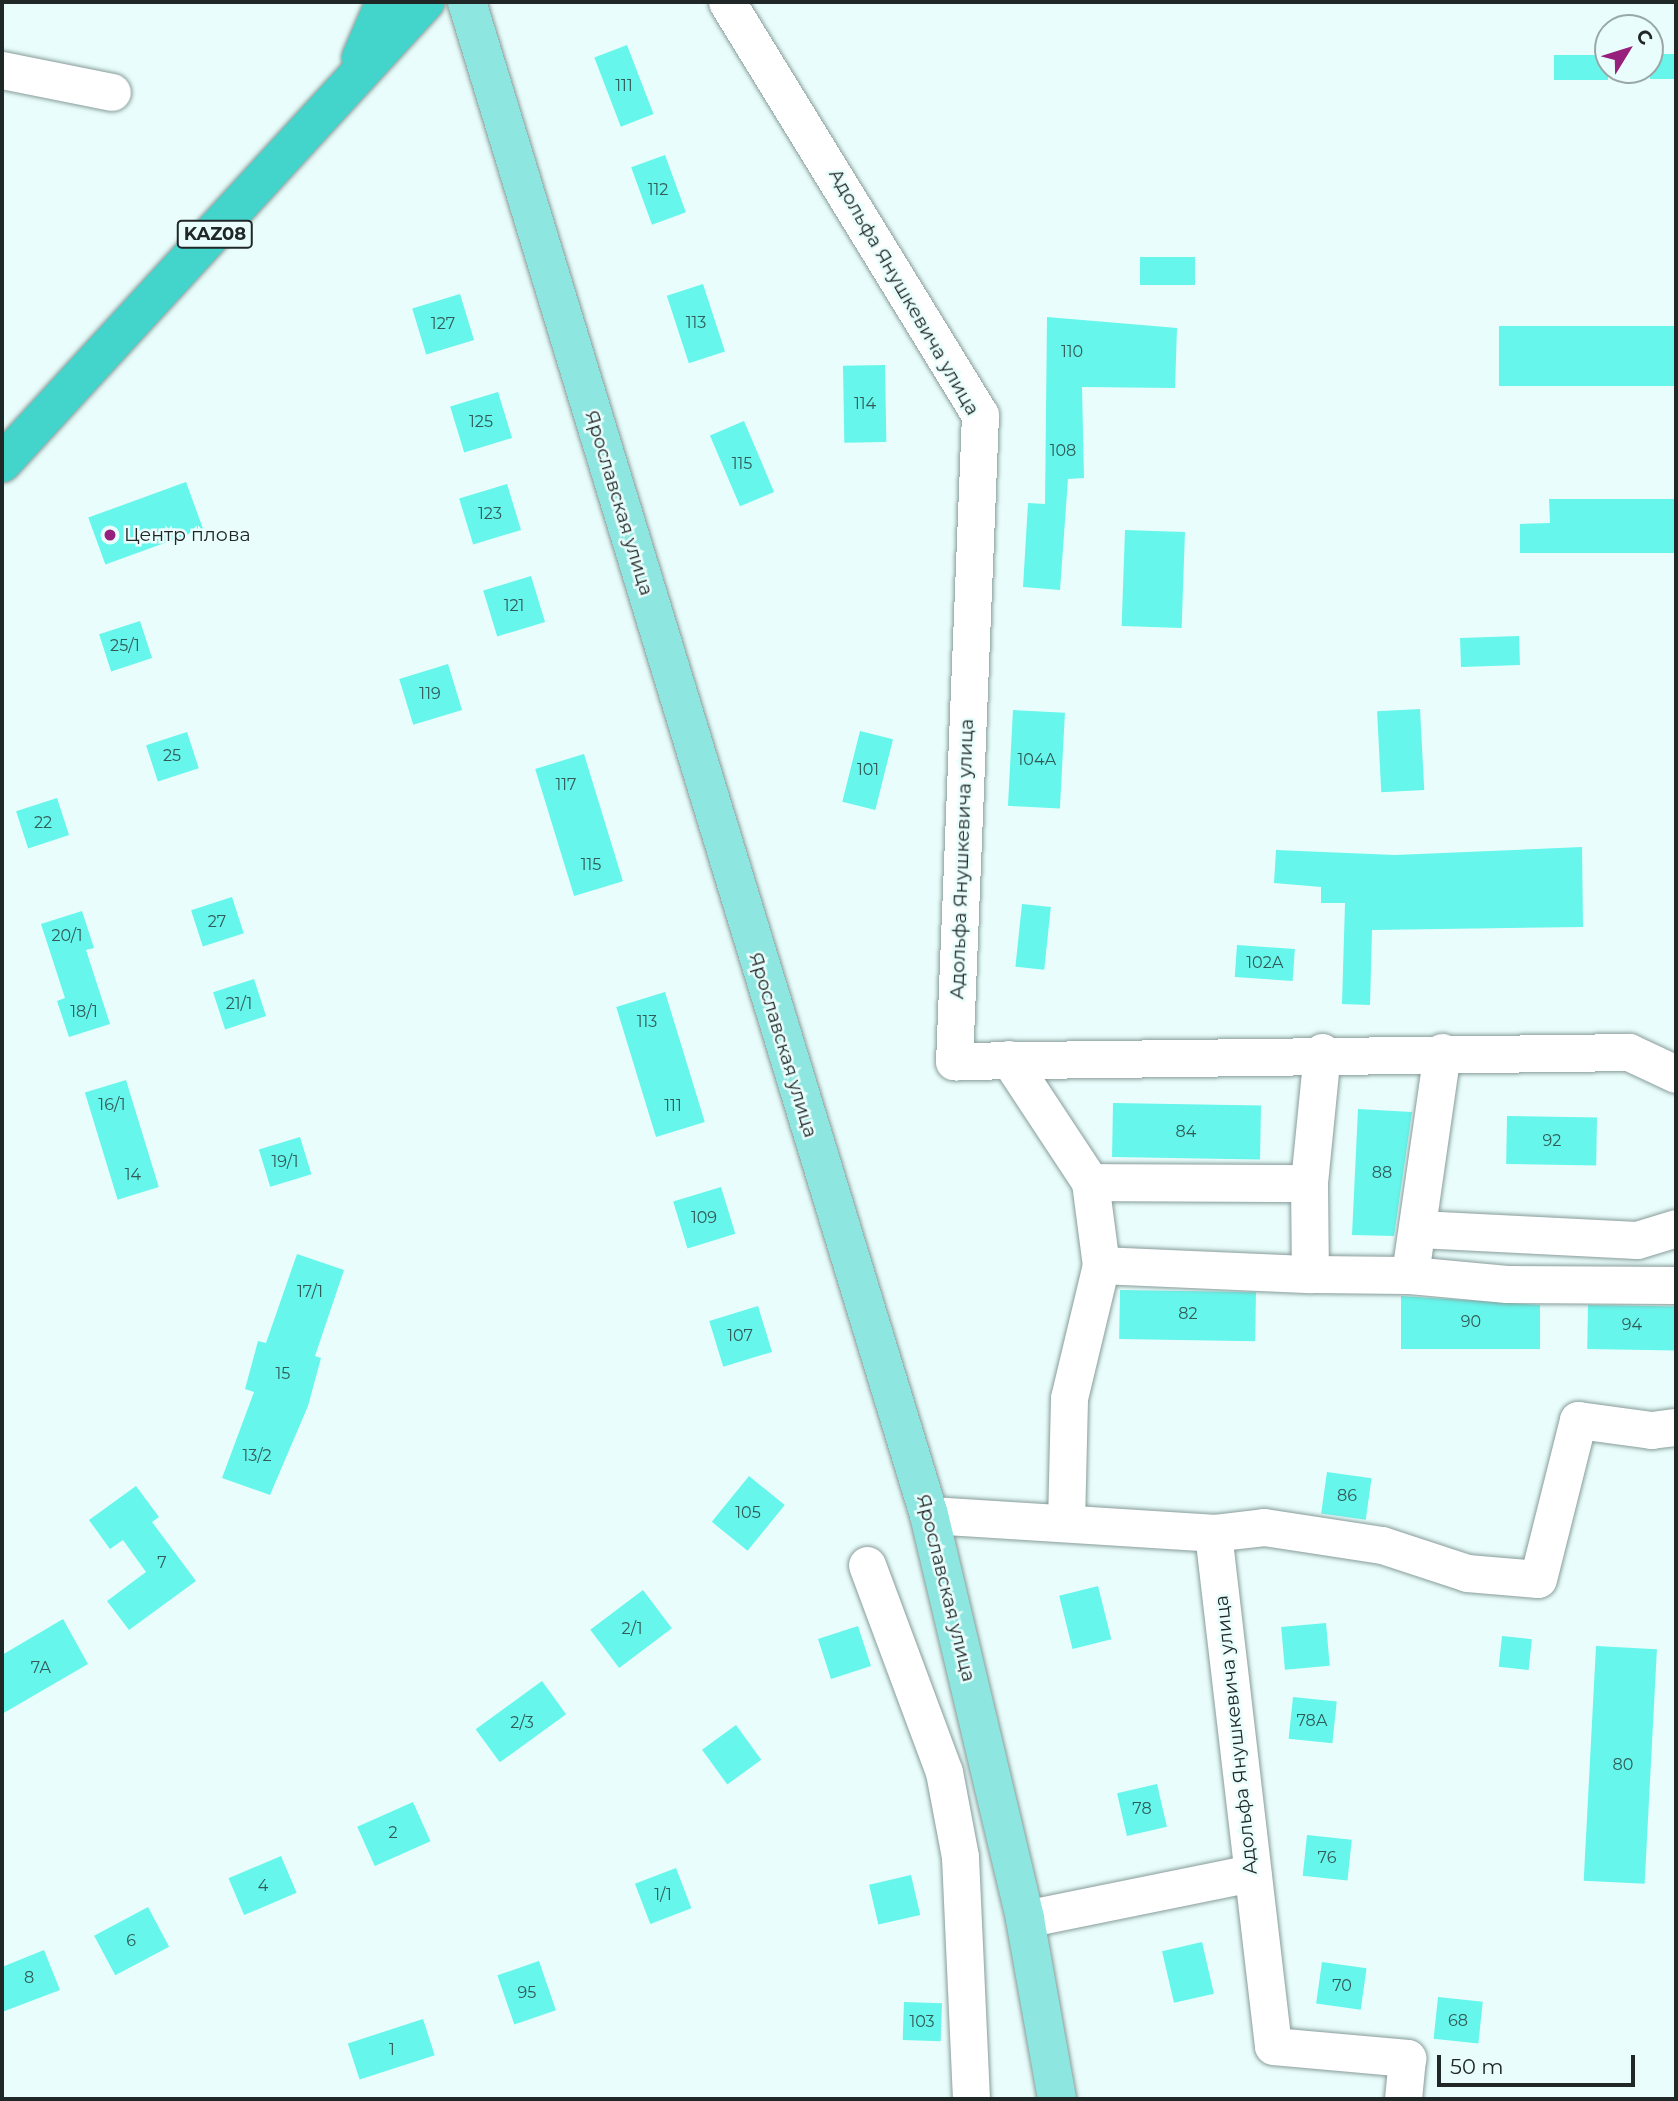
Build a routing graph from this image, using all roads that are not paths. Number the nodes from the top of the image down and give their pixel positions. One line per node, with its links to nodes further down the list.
1 (385, 2): 7 (highway)
2 (425, 2): 7 (highway, KAZ08)
3 (467, 2): 22 (main road, Ярославская улица)
4 (727, 2): 11 (street, Адольфа Янушкевича улица)
5 (2, 70): 6 (street)
6 (112, 92)
7 (340, 100): 8 (highway, KAZ08)
8 (2, 463)
9 (1322, 1052): 10 (street, Адольфа Янушкевича улица); 11 (street, Адольфа Янушкевича улица); 14 (street)
10 (1442, 1052): 12 (street, Адольфа Янушкевича улица); 16 (street)
11 (1009, 1059): 13 (street)
12 (1676, 1074)
13 (1090, 1182): 14 (street); 17 (street)
14 (1309, 1183): 18 (street)
15 (1676, 1228): 16 (street)
16 (1419, 1229): 19 (street)
17 (1101, 1265): 18 (street); 23 (street)
18 (1310, 1274): 19 (street)
19 (1410, 1275): 20 (street)
20 (1676, 1285)
21 (1676, 1427): 24 (street)
22 (929, 1515): 23 (street); 27 (main road, Ярославская улица)
23 (1066, 1522): 24 (street)
24 (1213, 1533): 26 (street, Адольфа Янушкевича улица)
25 (867, 1565): 28 (street)
26 (1252, 1873): 27 (street); 30 (street, Адольфа Янушкевича улица)
27 (1025, 1919): 29 (main road, Ярославская улица)
28 (971, 2099)
29 (1057, 2099)
30 (1403, 2099)

